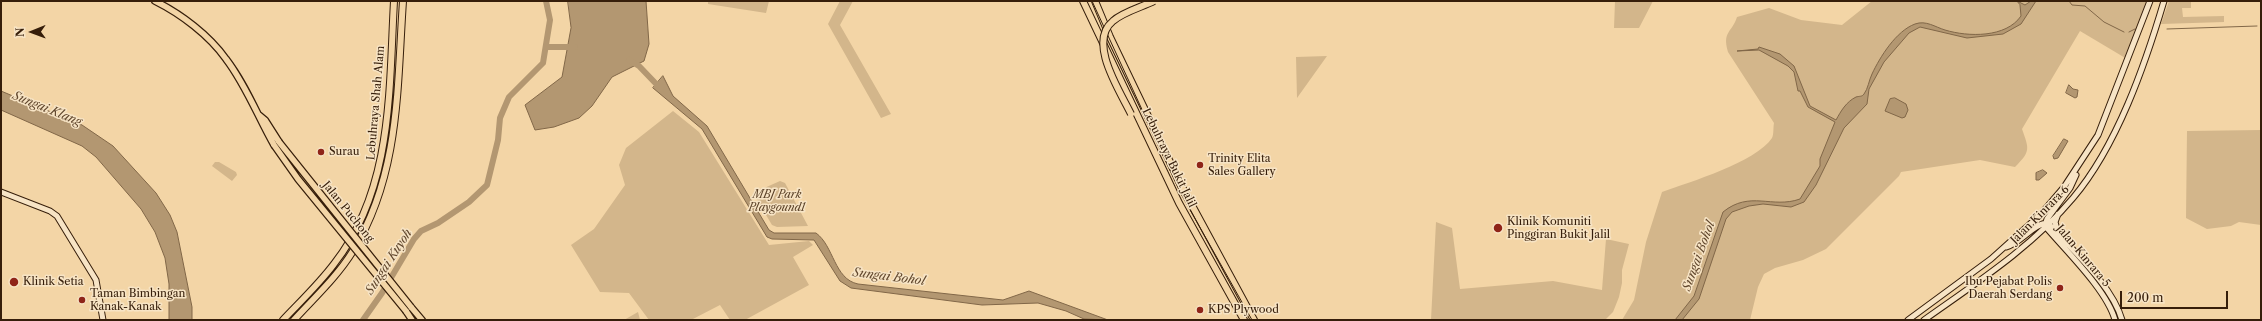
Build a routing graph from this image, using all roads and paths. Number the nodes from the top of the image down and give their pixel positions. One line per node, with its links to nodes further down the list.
1 (155, 1): 10 (main road, Jalan Puchong)
2 (169, 1): 10 (main road)
3 (394, 1): 21 (highway, Lebuhraya Shah Alam)
4 (402, 1): 22 (highway, Lebuhraya Shah Alam)
5 (1083, 1): 11 (highway, Lebuhraya Bukit Jalil)
6 (1095, 1): 26 (highway, Lebuhraya Bukit Jalil)
7 (1154, 1): 11 (highway, bridge)
8 (2150, 1): 13 (main road, Jalan Kinrara 6)
9 (2164, 1): 15 (main road, Jalan Kinrara 6)
10 (173, 10): 12 (main road, Jalan Puchong)
11 (1146, 133): 25 (highway, Lebuhraya Bukit Jalil)
12 (277, 144): 23 (main road, Jalan Puchong, bridge); 24 (main road, Jalan Puchong, bridge)
13 (2079, 167): 16 (main road); 19 (main road, Jalan Kinrara 6)
14 (1, 192): 20 (main road)
15 (2059, 213): 16 (main road, Jalan Kinrara 6); 17 (main road)
16 (2046, 224): 17 (main road, Jalan Kinrara 5); 18 (main road, Jalan Kinrara 6); 19 (main road)
17 (2057, 237): 18 (main road); 29 (main road, Jalan Kinrara 5); 30 (main road, Jalan Kinrara 5)
18 (2033, 238): 28 (main road, Jalan Kinrara 6)
19 (2003, 248): 27 (main road, Jalan Kinrara 6)
20 (103, 320)
21 (283, 320)
22 (294, 320)
23 (412, 320)
24 (422, 320)
25 (1244, 320)
26 (1254, 320)
27 (1908, 320)
28 (1924, 320)
29 (2115, 320)
30 (2122, 320)

